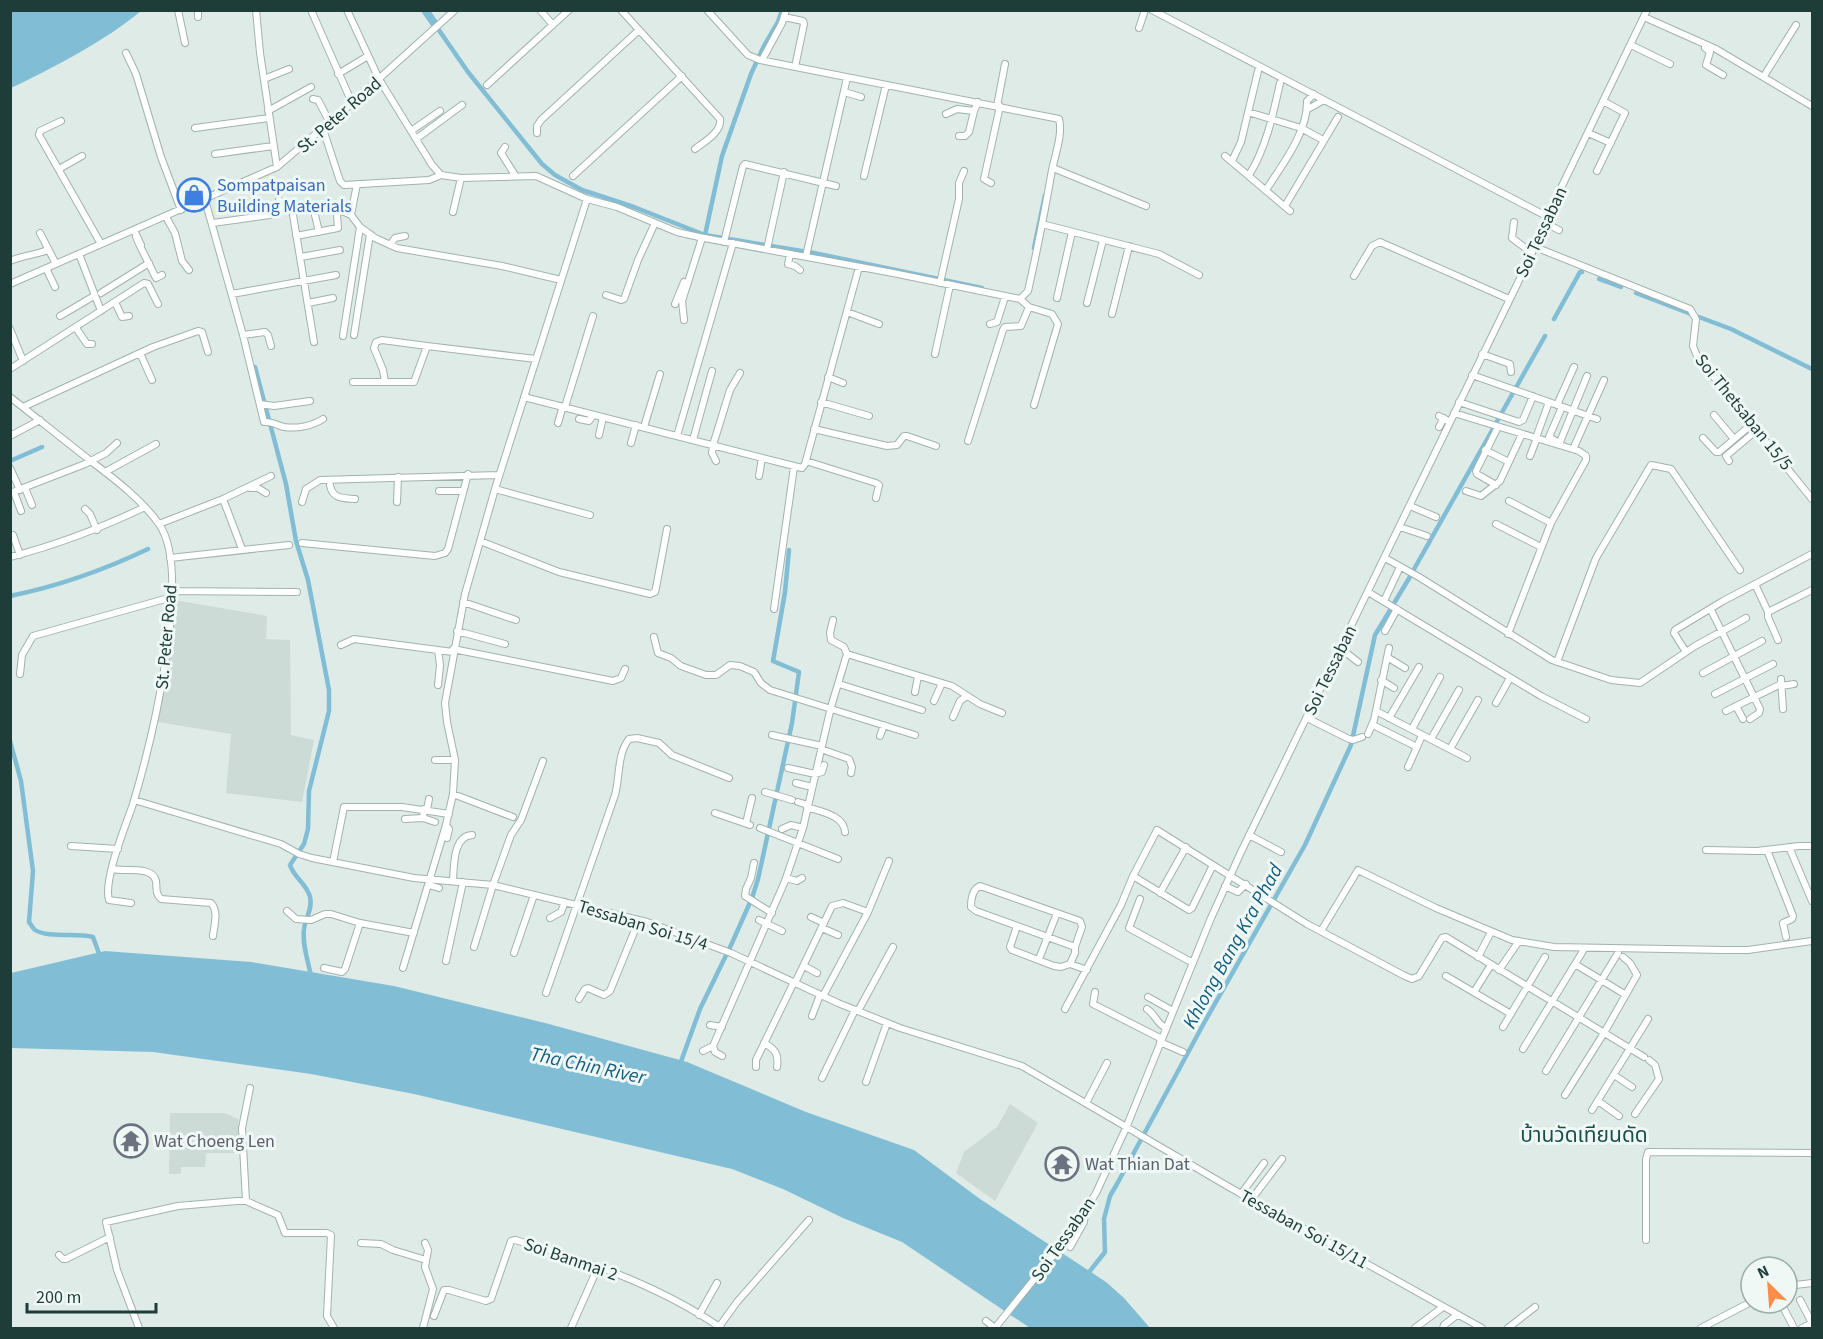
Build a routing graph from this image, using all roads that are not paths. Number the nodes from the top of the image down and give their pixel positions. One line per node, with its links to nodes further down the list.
1 (178, 10): 18 (street)
2 (256, 10): 33 (street)
3 (311, 10): 28 (street)
4 (347, 10): 21 (street)
5 (455, 10): 34 (street, St. Peter Road)
6 (540, 10): 14 (street)
7 (569, 10): 14 (street)
8 (621, 10): 17 (street)
9 (707, 10): 22 (street)
10 (1145, 10): 16 (street)
11 (1152, 10): 40 (street)
12 (785, 14): 22 (street); 25 (street)
13 (1644, 15): 19 (street, Soi Tessaban); 29 (street); 31 (street)
14 (553, 25): 36 (street)
15 (1796, 25): 31 (street)
16 (1139, 28)
17 (639, 30): 30 (street); 64 (street)
18 (185, 43)
19 (1631, 45): 24 (street); 44 (street, Soi Tessaban)
20 (126, 53): 98 (street)
21 (368, 56): 28 (street); 34 (street)
22 (761, 60): 25 (street)
23 (1005, 64): 48 (street)
24 (1670, 64)
25 (795, 67): 32 (street)
26 (289, 69): 33 (street)
27 (1258, 71): 53 (street)
28 (338, 74): 46 (street)
29 (1723, 75)
30 (682, 76): 72 (street); 86 (street)
31 (1764, 76): 49 (street)
32 (847, 78): 37 (street); 39 (street)
33 (264, 79): 54 (street)
34 (379, 79): 46 (street, St. Peter Road); 63 (street)
35 (1280, 83): 57 (street)
36 (487, 85)
37 (886, 85): 45 (street); 87 (street)
38 (311, 87): 54 (street)
39 (844, 92): 41 (street); 89 (street)
40 (1314, 94): 43 (street); 50 (street)
41 (861, 97)
42 (313, 99): 59 (street)
43 (1324, 100): 50 (street); 104 (street)
44 (1603, 101): 65 (street, Soi Tessaban); 69 (street)
45 (978, 102): 48 (street); 52 (street)
46 (352, 103): 59 (street, St. Peter Road)
47 (462, 105): 67 (street)
48 (999, 106): 78 (street); 90 (street)
49 (1812, 106)
50 (1308, 109): 61 (street)
51 (440, 111): 63 (street)
52 (974, 111): 55 (street); 66 (street)
53 (1248, 112): 57 (street); 76 (street)
54 (268, 114): 60 (street); 70 (street)
55 (946, 114)
56 (1338, 117): 68 (street)
57 (1272, 119): 61 (street); 85 (street)
58 (61, 121): 79 (street)
59 (330, 123): 62 (street, St. Peter Road)
60 (195, 128)
61 (1301, 128): 68 (street); 93 (street)
62 (323, 129): 77 (street, St. Peter Road); 91 (street)
63 (411, 131): 67 (street)
64 (537, 133)
65 (1588, 133): 69 (street); 104 (street, Soi Tessaban)
66 (959, 136)
67 (416, 139): 83 (street)
68 (1323, 140): 93 (street)
69 (1611, 143): 81 (street)
70 (273, 146): 73 (street); 77 (street)
71 (505, 147): 84 (street)
72 (694, 149)
73 (216, 154)
74 (82, 156): 79 (street)
75 (1225, 156): 76 (street)
76 (1232, 161): 85 (street)
77 (277, 167): 95 (street, St. Peter Road)
78 (1053, 168): 97 (street); 108 (street)
79 (59, 169): 122 (street)
80 (964, 171): 146 (street)
81 (1598, 171)
82 (784, 172): 89 (street); 119 (street); 124 (street)
83 (441, 175): 88 (street); 91 (street)
84 (515, 175): 88 (street); 94 (street)
85 (1249, 175): 93 (street)
86 (573, 176)
87 (864, 176)
88 (461, 178): 99 (street)
89 (822, 182): 92 (street); 131 (street)
90 (991, 183)
91 (357, 184): 102 (street)
92 (836, 186)
93 (1266, 190)
94 (587, 199): 107 (street); 145 (street)
95 (205, 200): 98 (street, St. Peter Road); 106 (street)
96 (279, 200): 106 (street)
97 (1146, 206)
98 (181, 210): 103 (street, St. Peter Road)
99 (453, 212)
100 (293, 215): 116 (street)
101 (315, 215): 111 (street)
102 (351, 215): 109 (street); 111 (street)
103 (166, 217): 114 (street, St. Peter Road); 138 (street)
104 (1547, 220): 110 (street); 128 (street, Soi Tessaban)
105 (1514, 222): 128 (street)
106 (213, 223): 150 (street)
107 (655, 223): 118 (street); 152 (street)
108 (1042, 224): 112 (street); 156 (street)
109 (360, 227): 115 (street); 177 (street)
110 (1559, 230)
111 (319, 232): 116 (street)
112 (1072, 232): 120 (street); 155 (street)
113 (40, 233): 126 (street)
114 (135, 234): 122 (street, St. Peter Road); 134 (street)
115 (370, 234): 123 (street); 176 (street)
116 (296, 236): 132 (street)
117 (405, 237): 123 (street)
118 (700, 238): 119 (street); 162 (street); 170 (street)
119 (725, 238): 121 (street)
120 (1102, 240): 125 (street); 160 (street)
121 (733, 243): 124 (street); 237 (street)
122 (101, 244): 129 (street, St. Peter Road)
123 (390, 245): 145 (street)
124 (768, 246): 130 (street)
125 (1129, 246): 142 (street); 166 (street)
126 (48, 250): 133 (street); 135 (street)
127 (340, 250): 132 (street)
128 (1533, 250): 157 (street, Soi Tessaban); 227 (street, Soi Thetsaban 15/5)
129 (79, 254): 135 (street, St. Peter Road); 151 (street)
130 (790, 254): 131 (street); 139 (street)
131 (806, 256): 136 (street)
132 (301, 258): 144 (street)
133 (10, 261)
134 (149, 263): 140 (street); 151 (street)
135 (56, 264): 137 (street, St. Peter Road)
136 (859, 267): 146 (street); 165 (street)
137 (46, 268): 147 (street, St. Peter Road); 149 (street)
138 (189, 270)
139 (800, 270)
140 (162, 275)
141 (336, 275): 144 (street)
142 (1199, 275)
143 (1354, 276): 157 (street)
144 (304, 280): 150 (street); 159 (street)
145 (561, 280): 186 (street)
146 (941, 280): 148 (street)
147 (11, 282)
148 (950, 285): 153 (street); 184 (street)
149 (55, 288)
150 (232, 294): 175 (street)
151 (98, 295): 164 (street); 167 (street)
152 (606, 295)
153 (1005, 297): 156 (street); 172 (street)
154 (333, 298): 159 (street)
155 (1057, 298)
156 (1020, 299): 163 (street)
157 (1509, 299): 185 (street, Soi Tessaban)
158 (115, 302): 161 (street); 164 (street); 168 (street)
159 (308, 303): 178 (street)
160 (1087, 303)
161 (158, 304)
162 (675, 304)
163 (1029, 307): 210 (street); 242 (street)
164 (101, 311): 173 (street)
165 (847, 312): 171 (street); 196 (street)
166 (1112, 314)
167 (60, 316)
168 (129, 316)
169 (593, 316): 213 (street)
170 (684, 320)
171 (879, 324)
172 (990, 324)
173 (76, 328): 179 (street); 187 (street)
174 (10, 329): 187 (street)
175 (243, 335): 180 (street); 209 (street)
176 (354, 335)
177 (343, 336)
178 (314, 342)
179 (92, 344)
180 (271, 346)
181 (427, 346): 186 (street); 200 (street); 200 (street)
182 (208, 352): 183 (street)
183 (140, 353): 197 (street); 212 (street)
184 (935, 354)
185 (1482, 354): 191 (street); 194 (street, Soi Tessaban)
186 (536, 359): 204 (street)
187 (23, 361): 189 (street)
188 (1574, 367): 211 (street)
189 (10, 369)
190 (712, 371): 241 (street)
191 (1510, 372)
192 (740, 373): 247 (street)
193 (660, 374): 229 (street)
194 (1472, 375): 202 (street); 207 (street, Soi Tessaban)
195 (1587, 376): 214 (street)
196 (828, 377): 201 (street); 206 (street)
197 (152, 380)
198 (1604, 380): 219 (street)
199 (352, 382): 200 (street)
200 (385, 382)
201 (843, 383)
202 (1533, 396): 207 (street); 208 (street)
203 (10, 397): 212 (street, St. Peter Road)
204 (524, 397): 213 (street); 262 (street)
205 (310, 401): 209 (street)
206 (821, 402): 218 (street); 232 (street)
207 (1459, 402): 215 (street, Soi Tessaban)
208 (1549, 402): 211 (street); 238 (street)
209 (263, 405): 222 (street)
210 (1034, 405)
211 (1559, 406): 214 (street); 243 (street)
212 (23, 407): 225 (street, St. Peter Road)
213 (564, 407): 216 (street); 226 (street)
214 (1573, 410): 219 (street); 243 (street)
215 (1454, 413): 221 (street, Soi Tessaban); 231 (street)
216 (593, 414): 220 (street); 223 (street)
217 (1714, 415): 240 (street)
218 (869, 416)
219 (1587, 416): 224 (street); 249 (street)
220 (603, 417): 228 (street); 235 (street)
221 (1444, 418): 230 (street); 283 (street, Soi Tessaban)
222 (323, 419)
223 (579, 419)
224 (1597, 419)
225 (40, 420): 236 (street); 254 (street, St. Peter Road)
226 (558, 423)
227 (1752, 424): 233 (street, Soi Thetsaban 15/5); 240 (street)
228 (636, 425): 229 (street); 245 (street)
229 (644, 427): 237 (street)
230 (1439, 427)
231 (1498, 427): 234 (street); 250 (street)
232 (814, 429): 248 (street); 258 (street)
233 (1757, 430): 256 (street); 278 (street, Soi Thetsaban 15/5)
234 (1524, 433): 238 (street); 257 (street)
235 (599, 435)
236 (10, 436)
237 (677, 436): 241 (street)
238 (1539, 437): 252 (street); 289 (street)
239 (1703, 438): 240 (street)
240 (1734, 439)
241 (693, 440): 247 (street)
242 (968, 441)
243 (1560, 442): 249 (street)
244 (117, 443): 254 (street)
245 (632, 443)
246 (156, 444): 260 (street)
247 (713, 445): 253 (street); 255 (street)
248 (936, 446)
249 (1574, 447): 251 (street)
250 (1485, 450): 257 (street); 267 (street)
251 (1585, 450)
252 (1530, 456)
253 (762, 458): 258 (street); 264 (street)
254 (91, 461): 260 (street, St. Peter Road); 270 (street)
255 (716, 461)
256 (1729, 461)
257 (1509, 462): 267 (street)
258 (800, 466): 275 (street); 316 (street)
259 (10, 468): 270 (street)
260 (105, 472): 284 (street, St. Peter Road)
261 (468, 474): 262 (street); 265 (street); 272 (street)
262 (499, 475): 269 (street)
263 (271, 476): 268 (street)
264 (759, 476)
265 (399, 477): 266 (street); 281 (street)
266 (330, 482): 277 (street); 280 (street)
267 (1496, 484): 273 (street)
268 (250, 488): 274 (street); 276 (street)
269 (495, 489): 287 (street); 297 (street)
270 (18, 491): 282 (street); 286 (street)
271 (439, 491): 272 (street)
272 (462, 491): 298 (street)
273 (1466, 491)
274 (266, 493)
275 (876, 498)
276 (223, 499): 290 (street); 301 (street)
277 (355, 499)
278 (1812, 499)
279 (1509, 501): 289 (street)
280 (302, 502)
281 (397, 502)
282 (32, 505)
283 (1410, 506): 288 (street); 292 (street, Soi Tessaban)
284 (145, 507): 290 (street, St. Peter Road); 294 (street)
285 (85, 509): 294 (street)
286 (21, 511)
287 (590, 515)
288 (1436, 517)
289 (1551, 523): 300 (street)
290 (159, 524): 305 (street, St. Peter Road)
291 (1496, 524): 300 (street)
292 (1400, 527): 296 (street); 306 (street, Soi Tessaban)
293 (668, 529): 297 (street)
294 (97, 530): 303 (street)
295 (13, 535): 303 (street)
296 (1426, 536)
297 (480, 541): 315 (street)
298 (302, 543)
299 (289, 546): 301 (street)
300 (1541, 547): 326 (street)
301 (242, 549): 305 (street)
302 (1812, 554): 309 (street)
303 (20, 555): 304 (street)
304 (10, 557)
305 (170, 558): 313 (street, St. Peter Road)
306 (1384, 558): 307 (street); 312 (street, Soi Tessaban)
307 (1400, 567): 314 (street); 326 (street)
308 (1740, 570): 341 (street)
309 (1755, 584): 319 (street); 336 (street)
310 (1812, 590): 319 (street)
311 (297, 591): 313 (street)
312 (1368, 591): 314 (street); 332 (street, Soi Tessaban)
313 (172, 594): 347 (street); 407 (street, St. Peter Road)
314 (1384, 601): 317 (street)
315 (463, 602): 321 (street); 323 (street)
316 (774, 609)
317 (1398, 609): 324 (street); 350 (street)
318 (1712, 612): 325 (street)
319 (1768, 612): 328 (street)
320 (1746, 618): 325 (street)
321 (516, 620)
322 (833, 620): 337 (street)
323 (457, 631): 330 (street); 335 (street)
324 (1385, 631)
325 (1721, 631): 336 (street); 338 (street)
326 (1508, 634): 341 (street)
327 (654, 637): 368 (street)
328 (1778, 640)
329 (1762, 641): 338 (street)
330 (505, 644)
331 (341, 645): 334 (street)
332 (1340, 648): 340 (street); 375 (street, Soi Tessaban)
333 (1389, 648): 339 (street)
334 (438, 650): 335 (street); 357 (street)
335 (453, 651): 345 (street); 393 (street)
336 (1686, 652): 341 (street)
337 (847, 654): 348 (street); 355 (street)
338 (1734, 656): 346 (street); 351 (street)
339 (1387, 657): 344 (street); 352 (street)
340 (1358, 662)
341 (1557, 662)
342 (1773, 664): 351 (street)
343 (1419, 667): 376 (street)
344 (1405, 668)
345 (625, 669)
346 (1703, 673)
347 (20, 674)
348 (918, 676): 353 (street); 360 (street)
349 (1440, 677): 382 (street)
350 (1510, 678): 366 (street); 378 (street)
351 (1745, 678): 361 (street); 363 (street)
352 (1381, 680): 358 (street); 371 (street)
353 (942, 683): 362 (street); 365 (street)
354 (1781, 683): 356 (street); 363 (street); 369 (street)
355 (839, 684): 368 (street); 370 (street)
356 (1794, 684)
357 (438, 685)
358 (1394, 688)
359 (1459, 690): 387 (street)
360 (915, 692)
361 (1715, 694)
362 (967, 696): 373 (street); 374 (street)
363 (1755, 697): 367 (street); 377 (street)
364 (1478, 700): 390 (street)
365 (934, 701)
366 (1496, 703)
367 (1736, 706): 372 (street); 379 (street)
368 (831, 707): 380 (street); 389 (street)
369 (1783, 709)
370 (922, 710)
371 (1376, 711): 376 (street); 381 (street)
372 (1726, 711)
373 (1002, 713)
374 (953, 717)
375 (1307, 718): 381 (street); 421 (street, Soi Tessaban)
376 (1389, 718): 382 (street)
377 (1750, 718)
378 (1586, 719)
379 (1743, 719)
380 (884, 724): 384 (street); 386 (street)
381 (1373, 725): 388 (street)
382 (1412, 729): 385 (street)
383 (772, 735): 389 (street)
384 (915, 735)
385 (1422, 735): 387 (street); 388 (street)
386 (880, 736)
387 (1431, 739): 390 (street)
388 (1417, 747): 396 (street)
389 (822, 748): 398 (street); 399 (street)
390 (1450, 749): 391 (street)
391 (1467, 758)
392 (435, 760): 393 (street)
393 (455, 760): 403 (street)
394 (543, 761): 447 (street)
395 (824, 765): 398 (street)
396 (1408, 767)
397 (788, 768): 398 (street)
398 (815, 774): 402 (street)
399 (851, 774)
400 (729, 778): 456 (street)
401 (796, 783): 402 (street)
402 (812, 787): 408 (street)
403 (453, 794): 411 (street); 412 (street)
404 (770, 794): 408 (street)
405 (752, 798): 410 (street)
406 (429, 799): 409 (street)
407 (134, 800): 429 (street, St. Peter Road); 435 (street, Tessaban Soi 15/4)
408 (808, 806): 417 (street); 420 (street)
409 (426, 809): 411 (street); 413 (street); 435 (street)
410 (715, 813)
411 (449, 814): 416 (street)
412 (513, 817)
413 (423, 818): 414 (street); 415 (street)
414 (405, 819)
415 (435, 822)
416 (446, 825): 423 (street); 445 (street)
417 (802, 828): 418 (street); 424 (street)
418 (782, 829)
419 (764, 830): 424 (street)
420 (845, 832)
421 (1249, 835): 432 (street); 439 (street, Soi Tessaban)
422 (472, 836): 443 (street)
423 (447, 838)
424 (798, 843): 433 (street); 441 (street)
425 (71, 846): 429 (street)
426 (1812, 846): 427 (street)
427 (1789, 847): 431 (street); 453 (street)
428 (1186, 848): 437 (street); 440 (street); 450 (street)
429 (118, 849): 438 (street, St. Peter Road)
430 (1706, 850): 431 (street)
431 (1767, 850): 476 (street)
432 (1281, 852)
433 (838, 859)
434 (889, 861): 458 (street)
435 (333, 862): 445 (street, Tessaban Soi 15/4)
436 (754, 863): 459 (street)
437 (1213, 865): 439 (street); 450 (street)
438 (112, 869): 455 (street, St. Peter Road); 474 (street)
439 (1230, 875): 446 (street); 448 (street, Soi Tessaban)
440 (1133, 876): 450 (street); 496 (street)
441 (786, 878): 442 (street); 459 (street)
442 (802, 878)
443 (453, 881): 444 (street, Tessaban Soi 15/4); 445 (street, Tessaban Soi 15/4)
444 (463, 882): 447 (street, Tessaban Soi 15/4); 487 (street)
445 (429, 883): 449 (street); 472 (street)
446 (1246, 884): 448 (street); 470 (street)
447 (493, 885): 451 (street, Tessaban Soi 15/4); 479 (street)
448 (1225, 886): 489 (street, Soi Tessaban)
449 (439, 888)
450 (1160, 893)
451 (534, 895): 454 (street, Tessaban Soi 15/4); 483 (street)
452 (1140, 898): 489 (street)
453 (1812, 901)
454 (565, 902): 456 (street, Tessaban Soi 15/4); 462 (street)
455 (131, 903)
456 (576, 904): 463 (street, Tessaban Soi 15/4); 505 (street)
457 (287, 911): 465 (street)
458 (868, 912): 467 (street); 507 (street)
459 (772, 913): 466 (street)
460 (1057, 913): 468 (street); 475 (street); 481 (street)
461 (811, 917): 467 (street)
462 (550, 918)
463 (639, 920): 488 (street, Tessaban Soi 15/4); 509 (street)
464 (759, 921): 466 (street)
465 (360, 923): 472 (street); 494 (street)
466 (767, 925): 469 (street); 488 (street)
467 (823, 926): 473 (street); 493 (street)
468 (1017, 926): 475 (street); 486 (street)
469 (782, 931)
470 (1321, 931): 471 (street); 484 (street)
471 (1491, 932): 477 (street); 484 (street)
472 (414, 933): 495 (street)
473 (838, 935)
474 (213, 936)
475 (1048, 936): 481 (street); 486 (street)
476 (1786, 937)
477 (1519, 941): 478 (street); 497 (street)
478 (1812, 941)
479 (474, 947)
480 (893, 947): 513 (street)
481 (1075, 947): 490 (street)
482 (1583, 951): 491 (street)
483 (514, 953)
484 (1478, 957): 492 (street)
485 (1545, 957): 502 (street)
486 (1039, 959): 490 (street)
487 (446, 961)
488 (751, 963): 501 (street, Tessaban Soi 15/4); 521 (street)
489 (1192, 963): 514 (street, Soi Tessaban)
490 (1070, 964): 496 (street)
491 (1575, 964): 500 (street); 510 (street)
492 (1491, 965): 497 (street); 504 (street)
493 (804, 966): 498 (street); 501 (street)
494 (324, 968)
495 (403, 968)
496 (1086, 970): 511 (street)
497 (1499, 970): 502 (street)
498 (817, 973)
499 (1446, 976): 504 (street)
500 (1602, 980): 506 (street); 506 (street); 517 (street)
501 (795, 983): 507 (street, Tessaban Soi 15/4); 526 (street)
502 (1528, 988): 510 (street); 515 (street)
503 (1095, 992): 525 (street)
504 (1474, 992): 515 (street)
505 (546, 993)
506 (1626, 995): 524 (street)
507 (822, 996): 513 (street, Tessaban Soi 15/4); 516 (street)
508 (1148, 997): 514 (street)
509 (579, 999)
510 (1552, 1002): 517 (street); 528 (street)
511 (1065, 1008)
512 (1147, 1009): 523 (street)
513 (857, 1011): 519 (street, Tessaban Soi 15/4); 538 (street)
514 (1173, 1011): 523 (street, Soi Tessaban)
515 (1511, 1014): 522 (street)
516 (812, 1016)
517 (1579, 1018): 524 (street); 536 (street)
518 (1648, 1019): 529 (street)
519 (887, 1023): 539 (street); 544 (street, Tessaban Soi 15/4)
520 (710, 1025): 521 (street)
521 (722, 1027): 527 (street)
522 (1503, 1027)
523 (1166, 1029): 525 (street, Soi Tessaban)
524 (1604, 1033): 529 (street); 542 (street)
525 (1161, 1040): 531 (street); 548 (street, Soi Tessaban)
526 (764, 1043): 534 (street); 535 (street)
527 (713, 1046): 530 (street); 532 (street)
528 (1523, 1049)
529 (1630, 1049): 537 (street); 546 (street)
530 (703, 1051)
531 (1183, 1052)
532 (722, 1056)
533 (1107, 1063): 544 (street)
534 (777, 1066)
535 (756, 1067)
536 (1546, 1071)
537 (1614, 1075): 540 (street); 543 (street)
538 (822, 1078)
539 (866, 1082)
540 (1632, 1087)
541 (249, 1088): 554 (street)
542 (1565, 1095)
543 (1598, 1101): 545 (street); 547 (street)
544 (1086, 1103): 548 (street, Tessaban Soi 15/4)
545 (1592, 1110)
546 (1635, 1114)
547 (1619, 1116)
548 (1126, 1128): 552 (street, Tessaban Soi 15/11); 555 (street, Soi Tessaban)
549 (1812, 1153): 558 (street)
550 (1282, 1159): 553 (street)
551 (1264, 1163): 552 (street)
552 (1241, 1194): 553 (street, Tessaban Soi 15/11)
553 (1251, 1200): 567 (street, Tessaban Soi 15/11)
554 (246, 1201): 557 (street); 579 (street)
555 (1084, 1212): 561 (street); 582 (street, Soi Tessaban)
556 (809, 1220): 576 (street)
557 (110, 1236): 562 (street); 578 (street)
558 (1646, 1240)
559 (362, 1243): 563 (street)
560 (424, 1243): 563 (street)
561 (1070, 1247)
562 (59, 1254)
563 (426, 1260): 580 (street)
564 (598, 1267): 570 (street, Soi Banmai 2); 573 (street, Soi Banmai 2); 581 (street)
565 (717, 1283): 570 (street)
566 (1800, 1300): 575 (street)
567 (1443, 1307): 571 (street, Tessaban Soi 15/11); 583 (street)
568 (1535, 1307): 586 (street)
569 (1739, 1308): 587 (street)
570 (699, 1315): 576 (street, Soi Banmai 2)
571 (1457, 1315): 584 (street); 585 (street, Tessaban Soi 15/11)
572 (1787, 1315): 588 (street)
573 (434, 1316)
574 (986, 1321): 582 (street)
575 (1812, 1323): 577 (street)
576 (720, 1328)
577 (1803, 1328)
578 (139, 1329)
579 (334, 1329)
580 (423, 1329)
581 (571, 1329)
582 (995, 1329)
583 (1415, 1329)
584 (1443, 1329)
585 (1482, 1329)
586 (1508, 1329)
587 (1701, 1329)
588 (1794, 1329)

